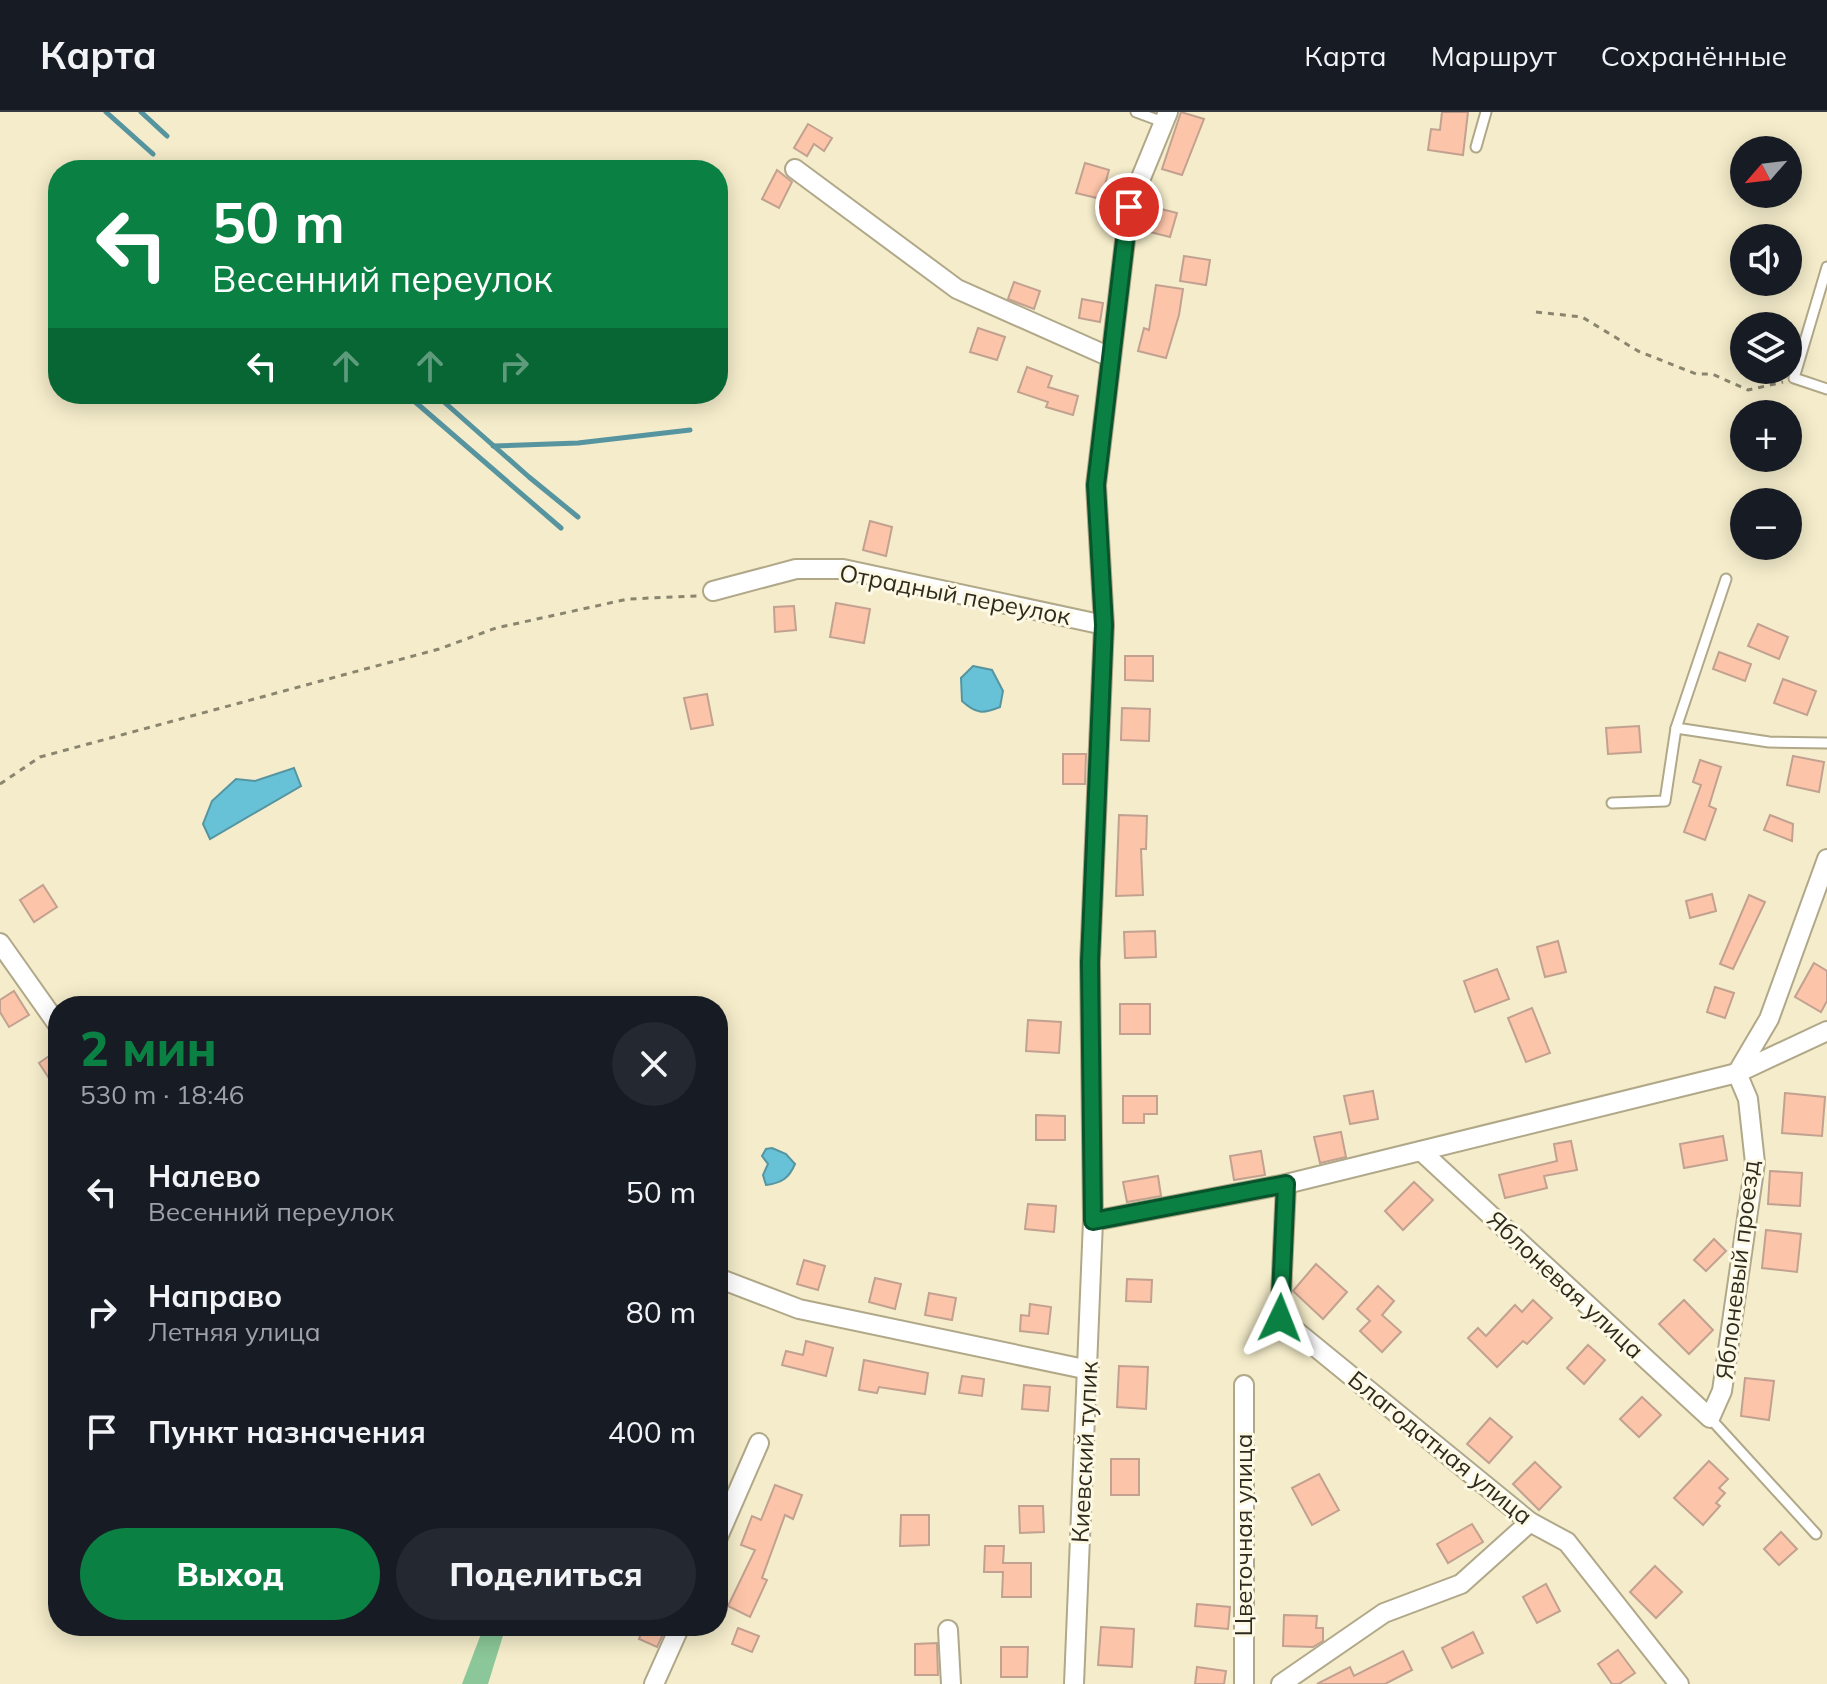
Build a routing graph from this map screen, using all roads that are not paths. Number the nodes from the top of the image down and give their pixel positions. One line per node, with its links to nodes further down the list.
1 (1136, 112): 3 (lane)
2 (1486, 112): 4 (lane)
3 (1166, 117): 7 (street, Киевский тупик)
4 (1476, 147)
5 (795, 169): 7 (street)
6 (1827, 267): 8 (lane)
7 (1110, 357): 11 (street, Киевский тупик)
8 (1827, 389)
9 (1726, 579): 12 (lane)
10 (713, 591): 11 (street, Отрадный переулок)
11 (1104, 625): 22 (street, Киевский тупик)
12 (1676, 728): 13 (lane); 14 (lane)
13 (1827, 743)
14 (1612, 803)
15 (1827, 859): 19 (street)
16 (0, 943): 17 (street)
17 (48, 1011)
18 (1827, 1031): 19 (street)
19 (1737, 1073): 20 (street); 26 (street, Яблоневый проезд)
20 (1421, 1151): 21 (street); 26 (street, Яблоневая улица)
21 (1286, 1184): 22 (street); 29 (street, Благодатная улица)
22 (1093, 1214): 24 (street, Киевский тупик)
23 (728, 1282): 24 (street)
24 (1089, 1370): 35 (street, Киевский тупик)
25 (1244, 1385): 36 (street, Цветочная улица)
26 (1710, 1418): 30 (lane)
27 (759, 1443): 28 (street)
28 (728, 1514)
29 (1530, 1522): 37 (street); 38 (street, Благодатная улица)
30 (1816, 1534)
31 (948, 1630): 34 (street)
32 (676, 1636): 33 (street)
33 (654, 1684)
34 (951, 1684)
35 (1074, 1684)
36 (1244, 1684)
37 (1281, 1684)
38 (1679, 1684)

